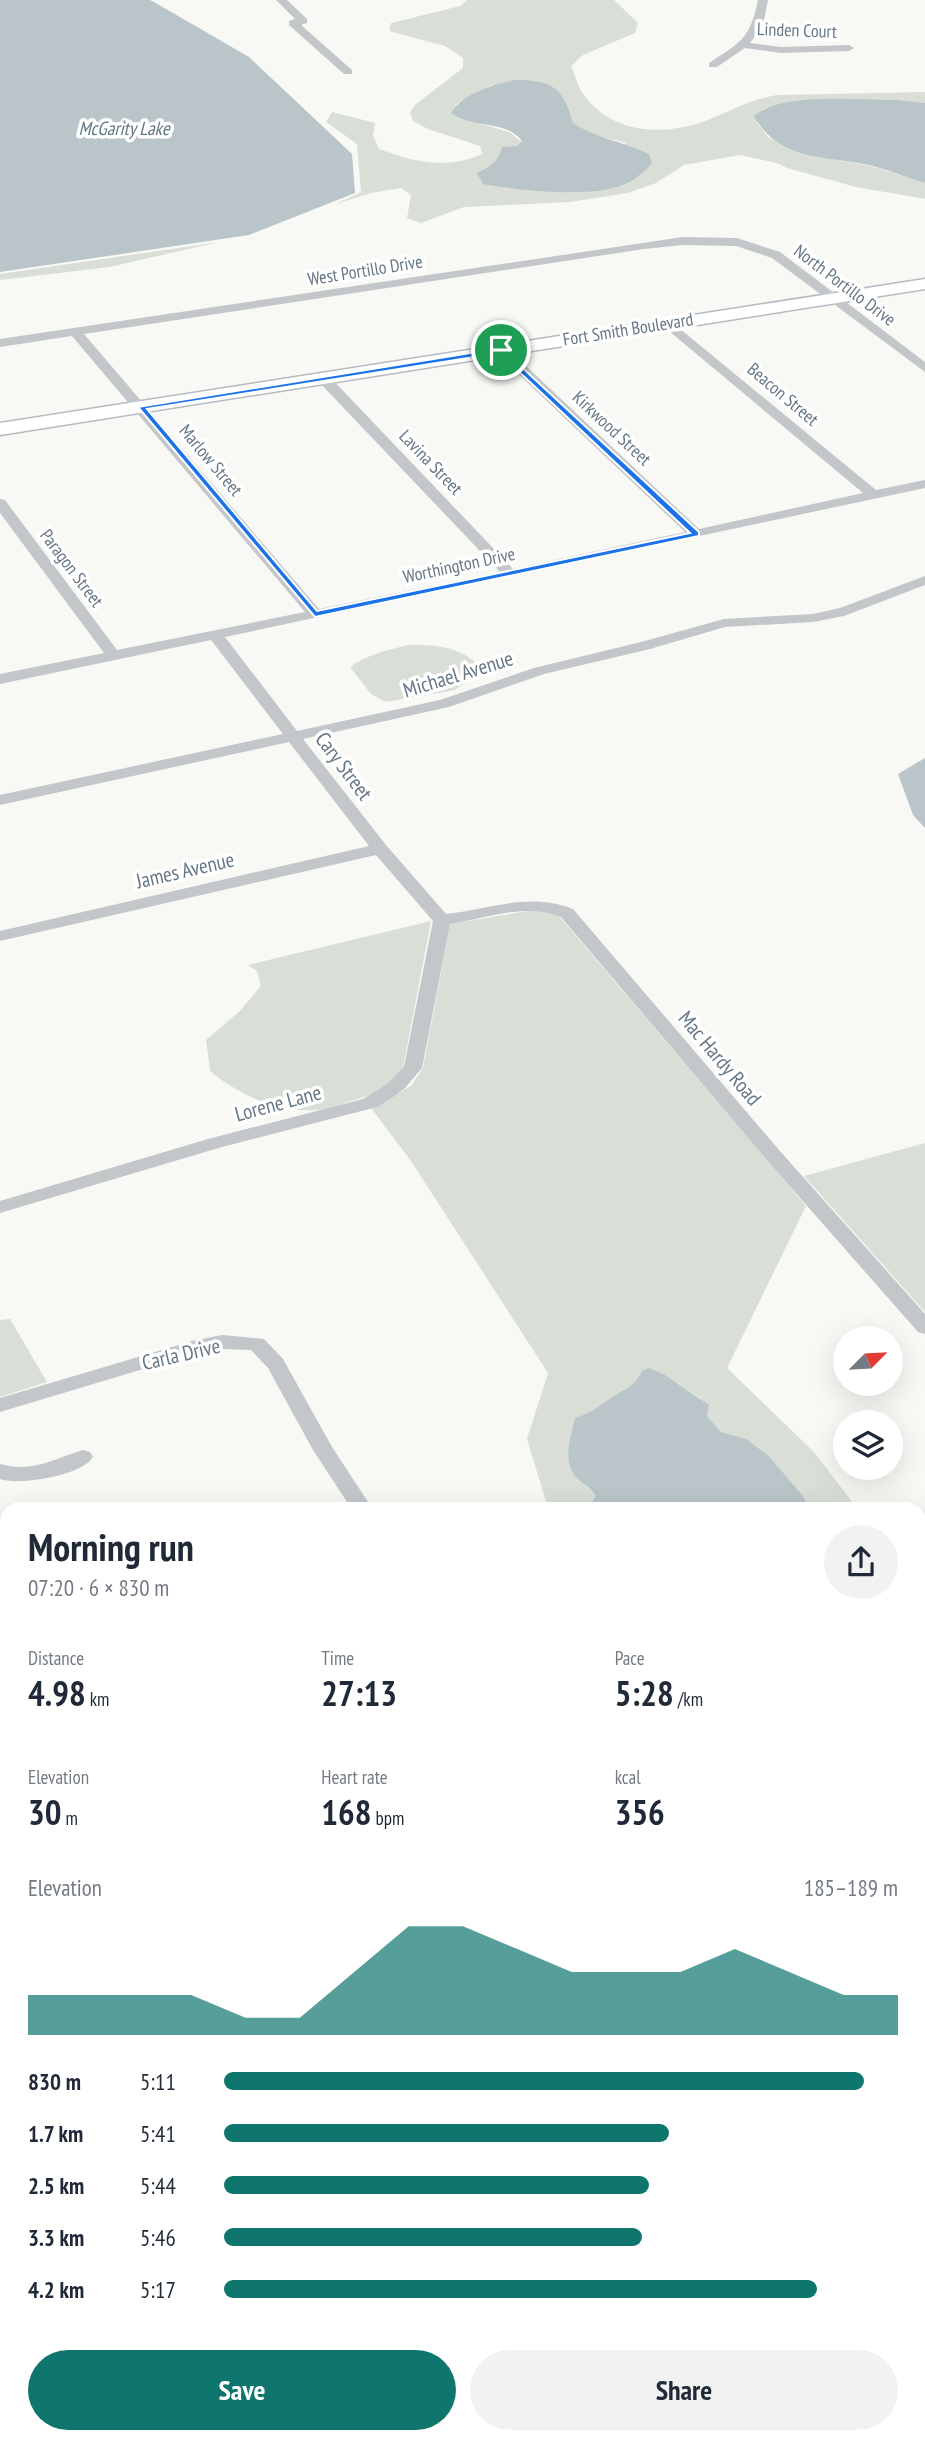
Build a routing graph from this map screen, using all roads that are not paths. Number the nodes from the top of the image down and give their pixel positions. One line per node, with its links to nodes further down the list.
1 (281, 0): 6 (street)
2 (763, 0): 3 (street)
3 (743, 45): 4 (street, Linden Court); 5 (street)
4 (849, 48)
5 (713, 65)
6 (348, 72)
7 (737, 242): 9 (street, North Portillo Drive); 11 (street, West Portillo Drive)
8 (925, 284): 9 (street, Fort Smith Boulevard)
9 (832, 297): 10 (street, Fort Smith Boulevard); 14 (street, North Portillo Drive)
10 (668, 323): 13 (street, Fort Smith Boulevard); 19 (street, Beacon Street)
11 (75, 332): 12 (street, West Portillo Drive); 16 (street, Marlow Street)
12 (0, 343)
13 (501, 350): 15 (street, Fort Smith Boulevard); 21 (street, Kirkwood Street)
14 (925, 368)
15 (323, 378): 16 (street, Fort Smith Boulevard); 22 (street, Lavina Street)
16 (142, 407): 17 (street, Fort Smith Boulevard); 24 (street, Marlow Street)
17 (0, 429)
18 (925, 484): 19 (street, Worthington Drive)
19 (873, 495): 21 (street, Worthington Drive)
20 (0, 503): 26 (street, Paragon Street)
21 (696, 534): 22 (street, Worthington Drive)
22 (510, 574): 24 (street, Worthington Drive)
23 (925, 580): 28 (street, Michael Avenue)
24 (315, 614): 25 (street, Worthington Drive)
25 (215, 635): 26 (street, Worthington Drive); 28 (street, Cary Street)
26 (114, 656): 27 (street, Worthington Drive)
27 (0, 679)
28 (295, 736): 29 (street, Michael Avenue); 30 (street, Cary Street)
29 (0, 800)
30 (380, 849): 31 (street, Cary Street); 32 (street, James Avenue)
31 (442, 920): 33 (street, Lorene Lane); 34 (street, Mac Hardy Road)
32 (0, 936)
33 (0, 1207)
34 (925, 1328)
35 (0, 1405): 38 (street, Carla Drive)
36 (83, 1457): 37 (street)
37 (0, 1471)
38 (358, 1502)

